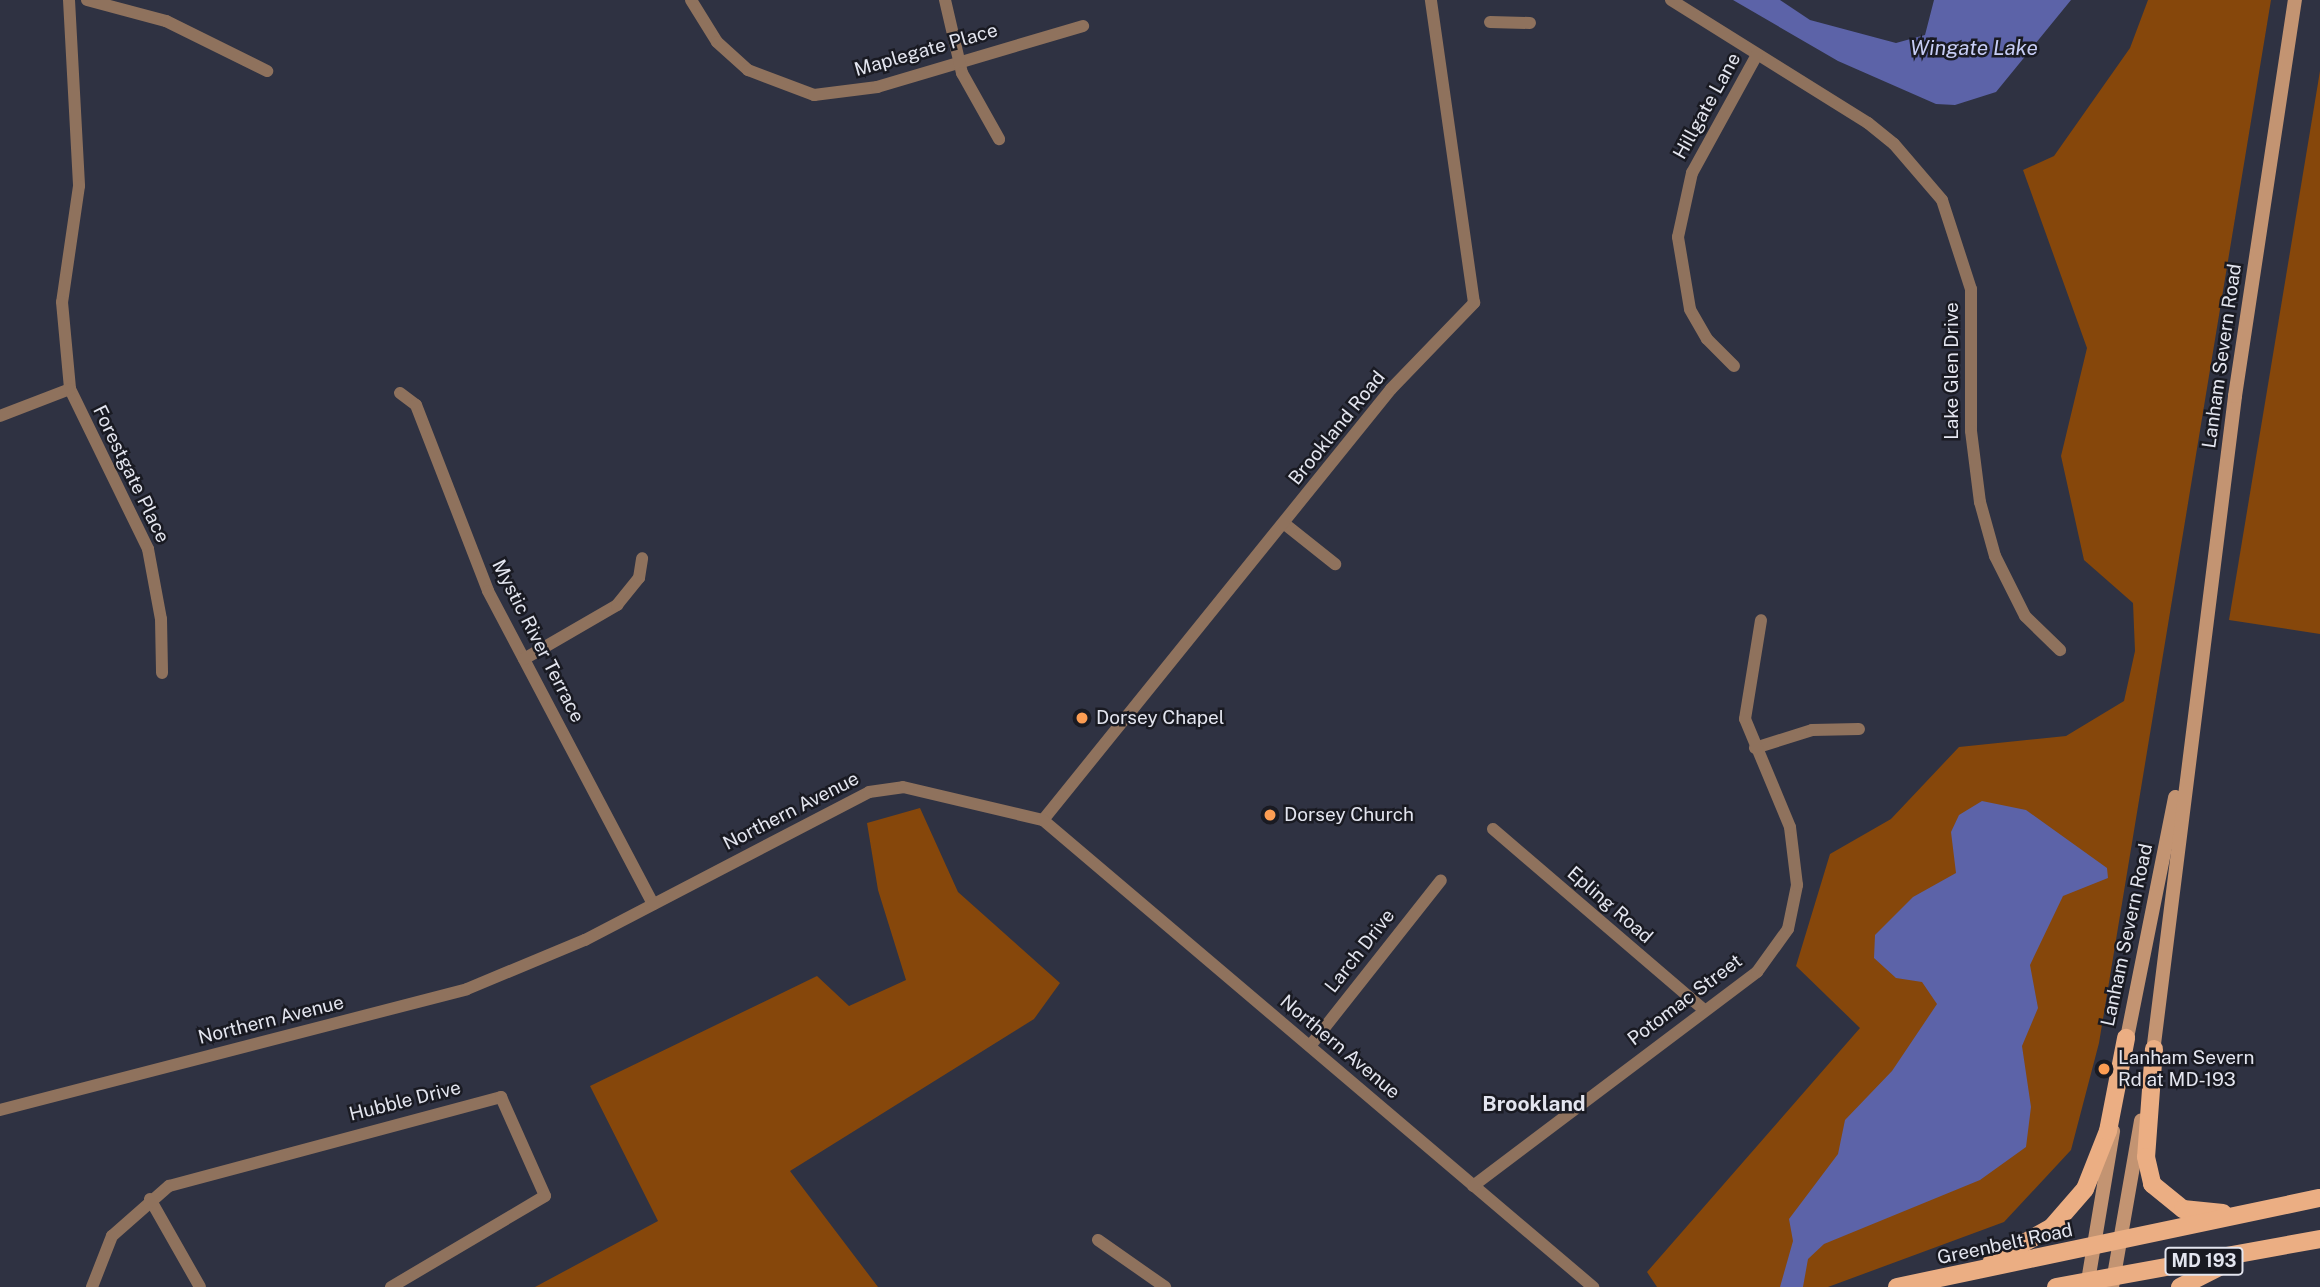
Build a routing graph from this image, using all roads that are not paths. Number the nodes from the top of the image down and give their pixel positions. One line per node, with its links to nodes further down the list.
1 (69, 0): 16 (street, Forestgate Place)
2 (87, 0): 13 (street)
3 (691, 0): 12 (street, Maplegate Place)
4 (945, 0): 12 (street)
5 (1431, 0): 19 (street, Brookland Road)
6 (1671, 0): 11 (street, Lake Glen Drive)
7 (2295, 0): 26 (main road, Lanham Severn Road)
8 (1490, 22): 9 (street)
9 (1530, 23)
10 (1083, 26): 12 (street, Maplegate Place)
11 (1757, 55): 15 (street, Hillgate Lane); 23 (street, Lake Glen Drive)
12 (958, 61): 14 (street)
13 (267, 71)
14 (999, 139)
15 (1734, 366)
16 (70, 389): 18 (street); 25 (street, Forestgate Place)
17 (400, 393): 24 (street, Mystic River Terrace)
18 (0, 416)
19 (1286, 525): 21 (street); 29 (street, Brookland Road)
20 (642, 558): 24 (street)
21 (1335, 564)
22 (1761, 621): 28 (street, Potomac Street)
23 (2060, 650)
24 (524, 659): 32 (street, Mystic River Terrace)
25 (162, 673)
26 (2192, 717): 34 (main road, Lanham Severn Road); 36 (main road, Lanham Severn Road)
27 (1859, 729): 28 (street)
28 (1755, 747): 33 (street, Potomac Street)
29 (1043, 820): 32 (street, Northern Avenue); 35 (street, Northern Avenue)
30 (1493, 829): 33 (street, Epling Road)
31 (1441, 880): 35 (street, Larch Drive)
32 (653, 904): 37 (street, Northern Avenue)
33 (1703, 1010): 38 (street, Potomac Street)
34 (2126, 1038): 45 (main road, Lanham Severn Road); 48 (main road)
35 (1310, 1046): 38 (street, Northern Avenue)
36 (2154, 1049): 39 (main road); 43 (main road, Lanham Severn Road)
37 (0, 1110)
38 (1474, 1185): 53 (street, Northern Avenue)
39 (2320, 1198): 43 (main road, MD 193)
40 (150, 1199): 49 (street, Hubble Drive); 50 (street); 51 (street, Hubble Drive)
41 (2320, 1239): 44 (main road, MD 193)
42 (1098, 1240): 52 (street)
43 (2122, 1241): 45 (main road, Greenbelt Road / MD 193); 46 (main road, Lanham Severn Road)
44 (2292, 1245): 46 (main road, MD 193); 55 (main road)
45 (2094, 1247): 47 (main road, Lanham Severn Road); 48 (main road, Greenbelt Road / MD 193)
46 (2114, 1281): 47 (main road, MD 193)
47 (2088, 1284): 54 (main road, MD 193)
48 (1900, 1286)
49 (92, 1287)
50 (200, 1287)
51 (391, 1287)
52 (1165, 1287)
53 (1593, 1287)
54 (2056, 1287)
55 (2180, 1287)

